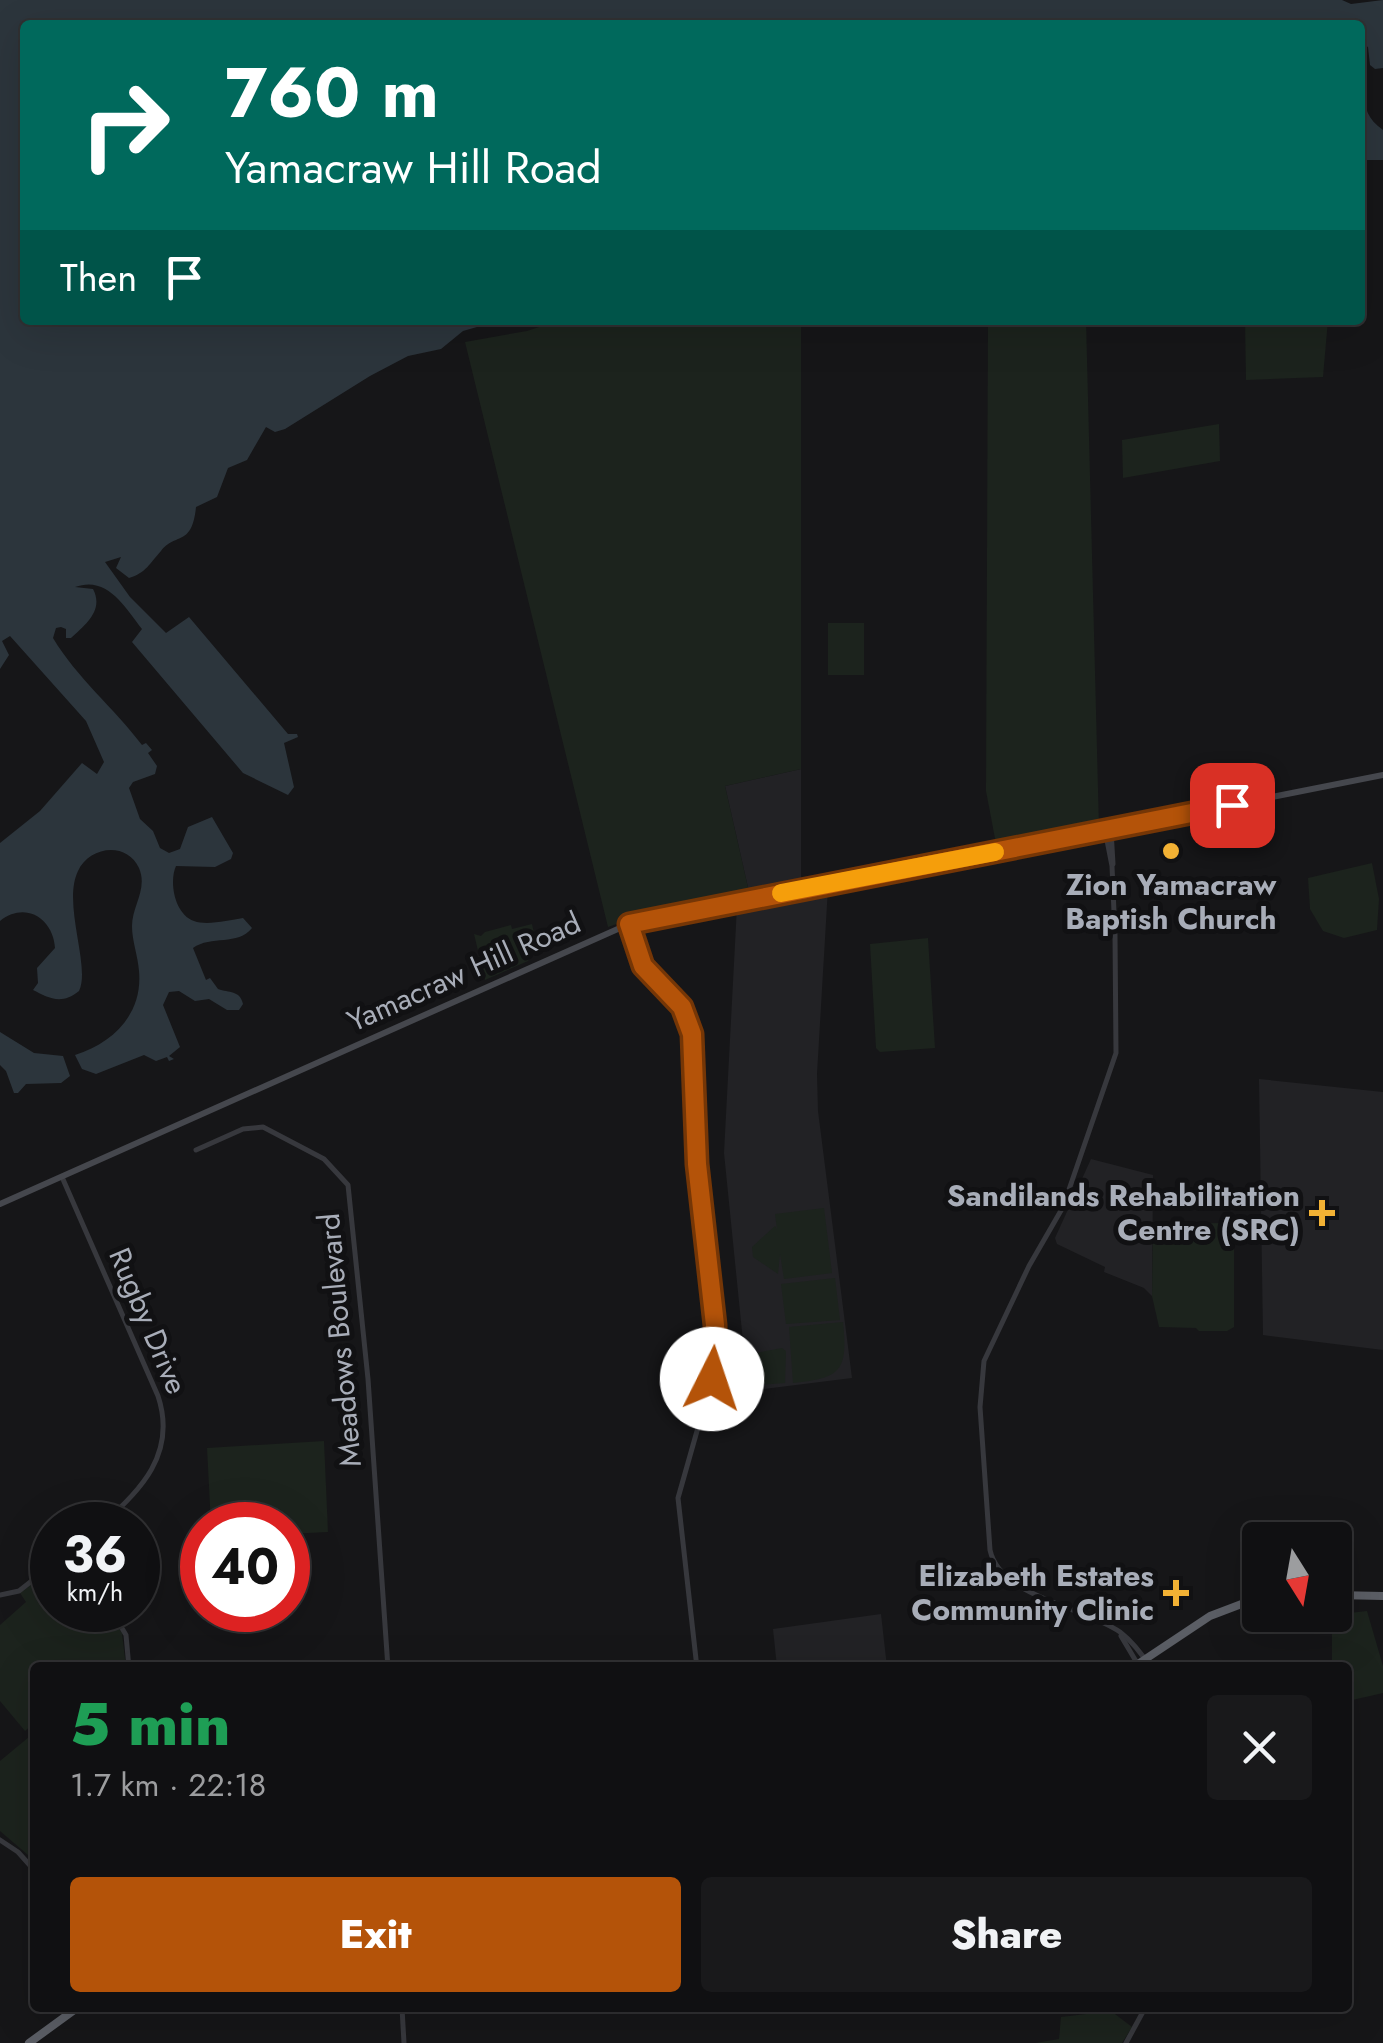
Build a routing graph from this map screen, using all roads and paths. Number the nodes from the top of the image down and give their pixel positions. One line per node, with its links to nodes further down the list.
1 (1383, 776): 2 (main road, Yamacraw Hill Road)
2 (1108, 830): 3 (main road, Yamacraw Hill Road); 17 (street)
3 (632, 923): 5 (main road, Yamacraw Hill Road); 16 (street)
4 (196, 1150): 15 (street, Meadows Boulevard)
5 (62, 1176): 6 (main road, Yamacraw Hill Road); 7 (street, Rugby Drive)
6 (0, 1204)
7 (128, 1502)
8 (30, 1582): 9 (street)
9 (0, 1594)
10 (1352, 1595): 11 (highway)
11 (1383, 1596)
12 (1242, 1603): 18 (highway)
13 (124, 1632): 14 (street)
14 (128, 1662)
15 (388, 1662)
16 (696, 1662)
17 (1137, 1662)
18 (1141, 1662)
19 (0, 1840): 20 (street)
20 (30, 1867)
21 (72, 2012): 24 (highway)
22 (402, 2012): 25 (street)
23 (1144, 2012): 26 (street)
24 (29, 2043)
25 (404, 2043)
26 (1126, 2043)

